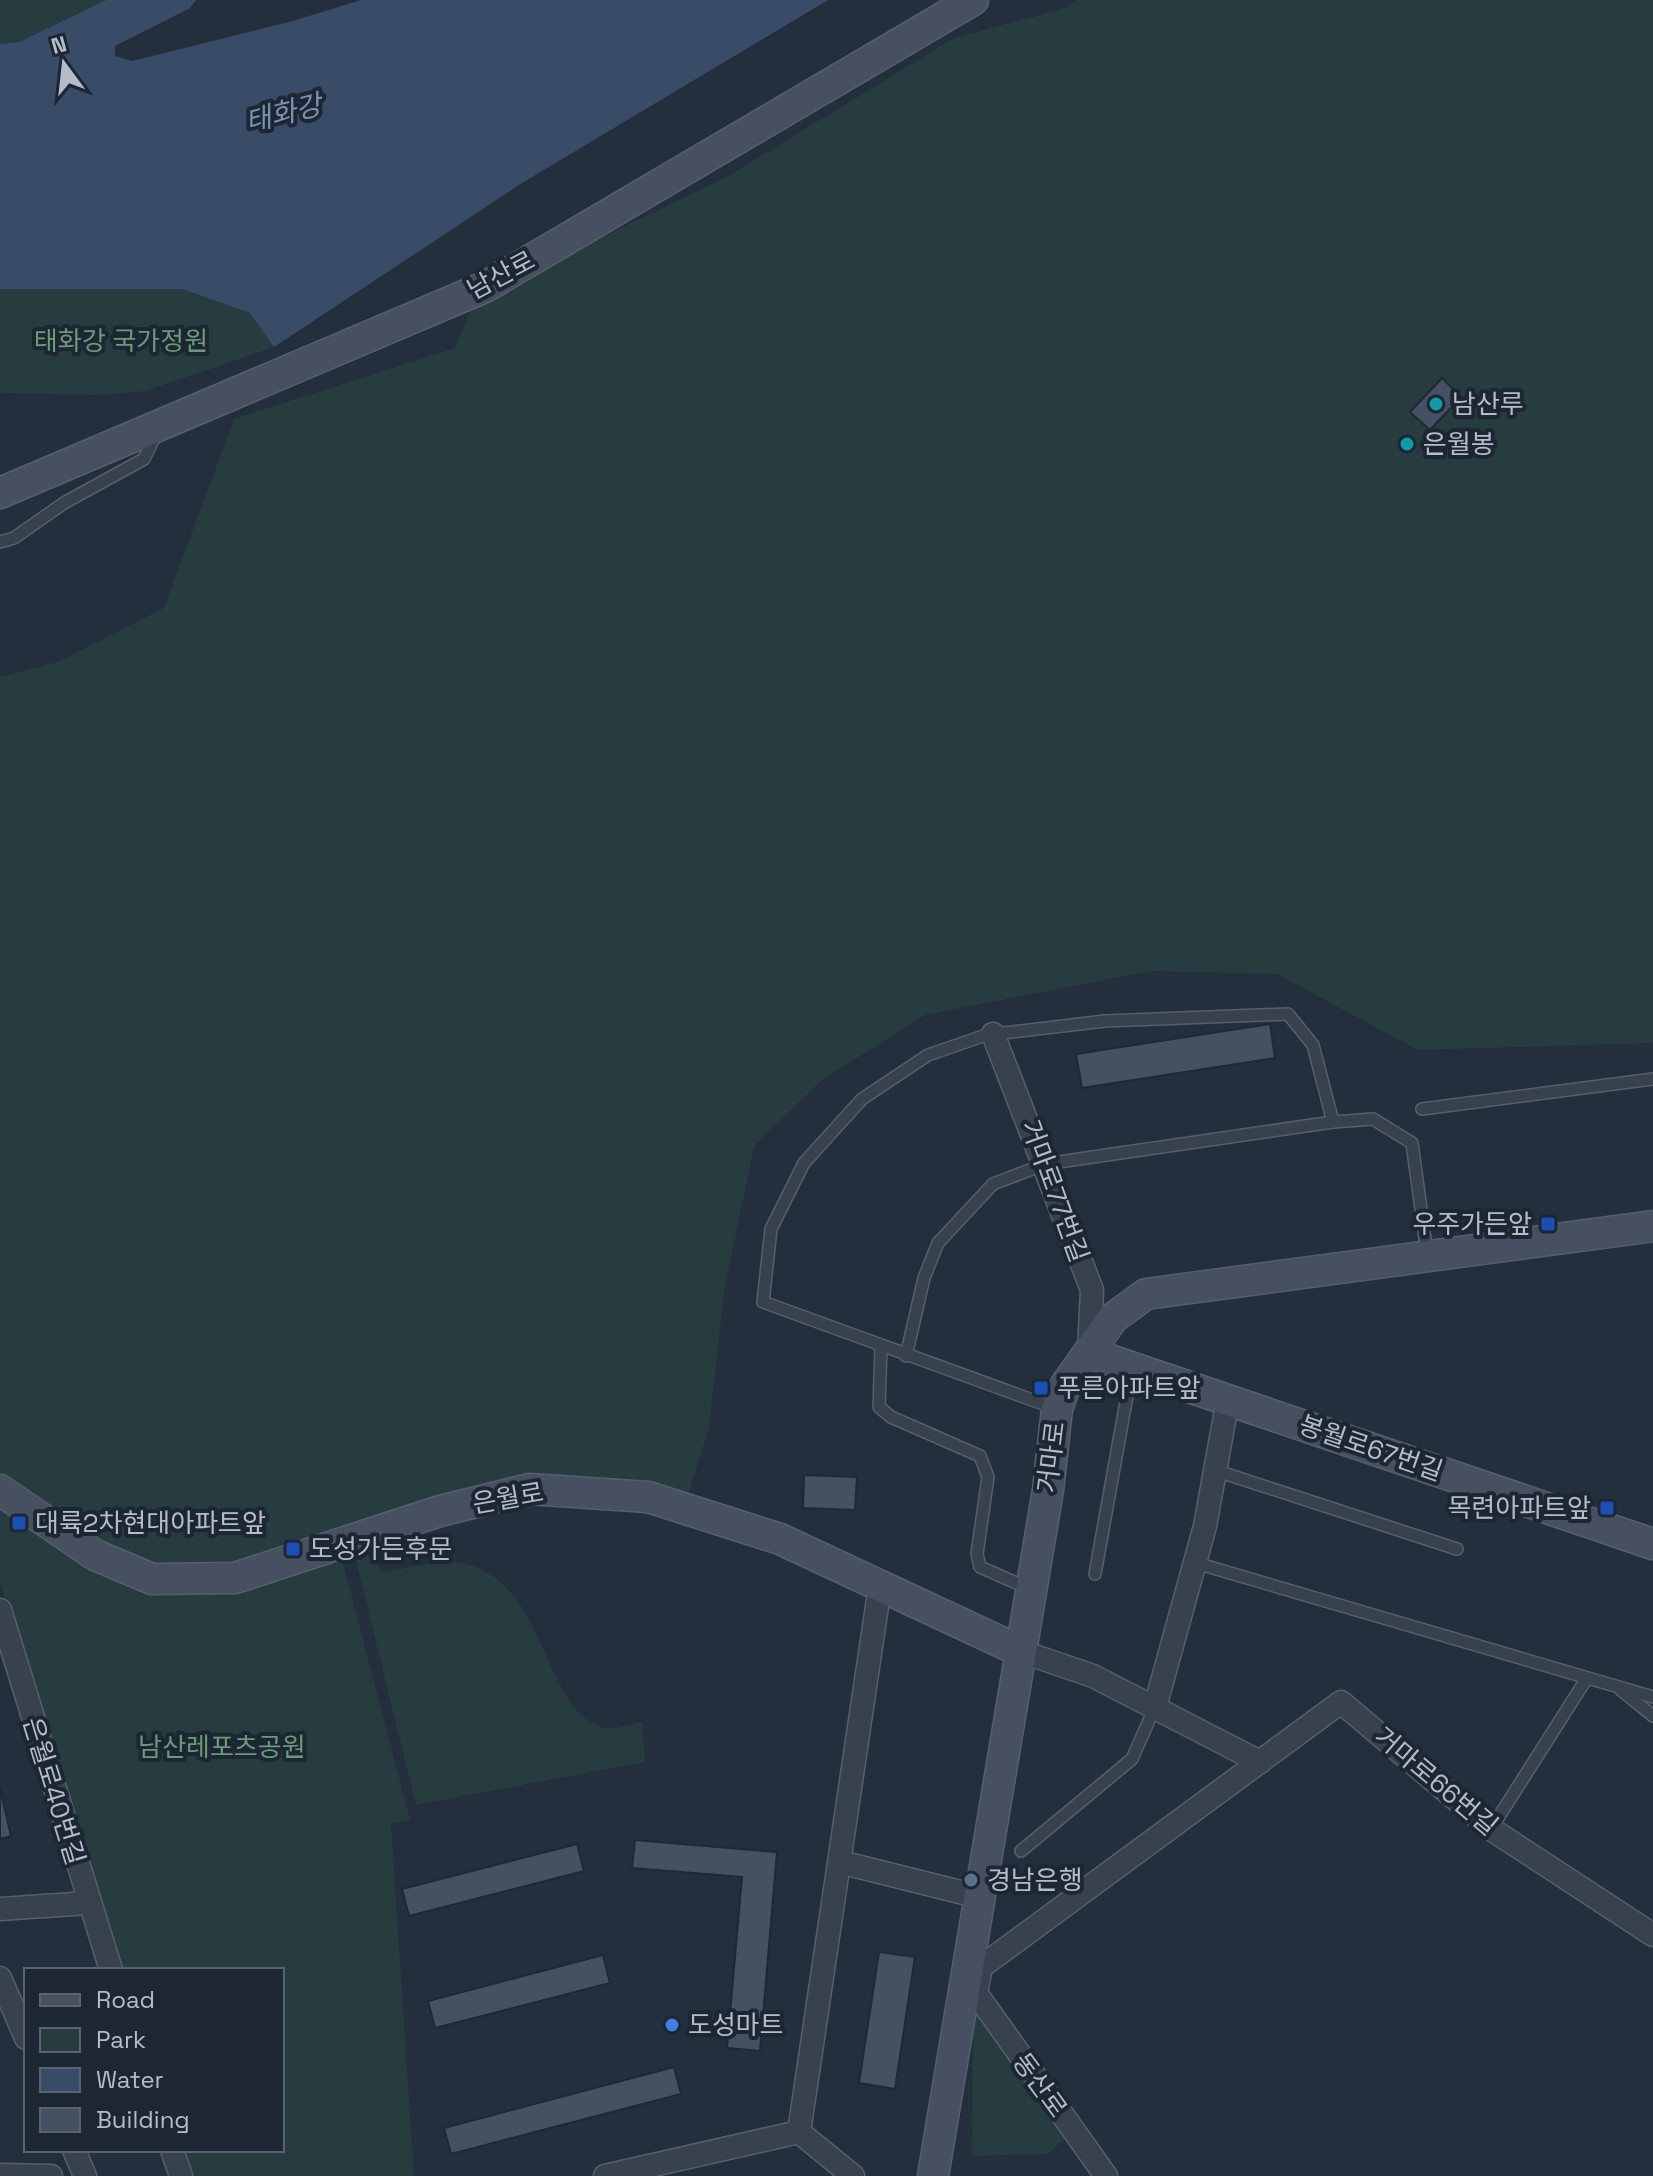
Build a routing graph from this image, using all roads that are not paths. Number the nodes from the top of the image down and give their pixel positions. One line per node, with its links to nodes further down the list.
1 (941, 0): 4 (main road, 남산로)
2 (973, 0): 3 (main road, 남산로)
3 (159, 425): 5 (main road, 남산로); 6 (lane)
4 (0, 475)
5 (0, 493)
6 (0, 542)
7 (993, 1034): 10 (lane); 11 (street, 거마로77번길); 14 (lane)
8 (1653, 1079): 9 (lane)
9 (1422, 1109)
10 (1333, 1122): 11 (lane); 13 (lane)
11 (1045, 1164): 15 (street, 거마로77번길); 16 (lane)
12 (1653, 1226): 13 (main road, 거마로)
13 (1427, 1256): 15 (main road, 거마로)
14 (881, 1347): 16 (lane); 27 (lane)
15 (1089, 1353): 17 (main road, 봉월로67번길); 19 (main road, 거마로)
16 (906, 1356): 19 (lane)
17 (1132, 1367): 18 (main road, 봉월로67번길); 25 (lane)
18 (1228, 1399): 20 (street); 22 (main road, 봉월로67번길)
19 (1057, 1409): 27 (main road, 거마로)
20 (1213, 1470): 23 (lane); 24 (street)
21 (0, 1490): 26 (main road, 은월로)
22 (1653, 1544)
23 (1457, 1549)
24 (1196, 1563): 30 (lane); 33 (street)
25 (1095, 1574)
26 (880, 1586): 29 (main road, 은월로); 38 (street)
27 (1031, 1589): 29 (main road, 거마로)
28 (0, 1610): 40 (street, 은월로40번길)
29 (1020, 1651): 33 (street); 39 (main road, 거마로)
30 (1587, 1678): 31 (lane); 36 (lane)
31 (1617, 1687): 32 (lane); 34 (lane)
32 (1653, 1697)
33 (1155, 1707): 35 (street); 37 (lane)
34 (1653, 1716)
35 (1260, 1762): 36 (street, 거마로66번길); 45 (street, 거마로66번길)
36 (1491, 1829): 42 (street, 거마로66번길)
37 (1021, 1851)
38 (840, 1862): 39 (street); 47 (street)
39 (980, 1897): 45 (main road, 거마로)
40 (88, 1903): 41 (street); 43 (street, 은월로40번길)
41 (0, 1909)
42 (1653, 1935)
43 (110, 1968)
44 (0, 1978): 46 (street)
45 (972, 1980): 56 (main road, 거마로); 57 (street, 동산로)
46 (24, 2033)
47 (799, 2132): 54 (street); 55 (street)
48 (75, 2152): 52 (street)
49 (173, 2152): 53 (street)
50 (2, 2174): 51 (street)
51 (51, 2176)
52 (85, 2176)
53 (181, 2176)
54 (605, 2176)
55 (853, 2176)
56 (933, 2176)
57 (1106, 2176)

